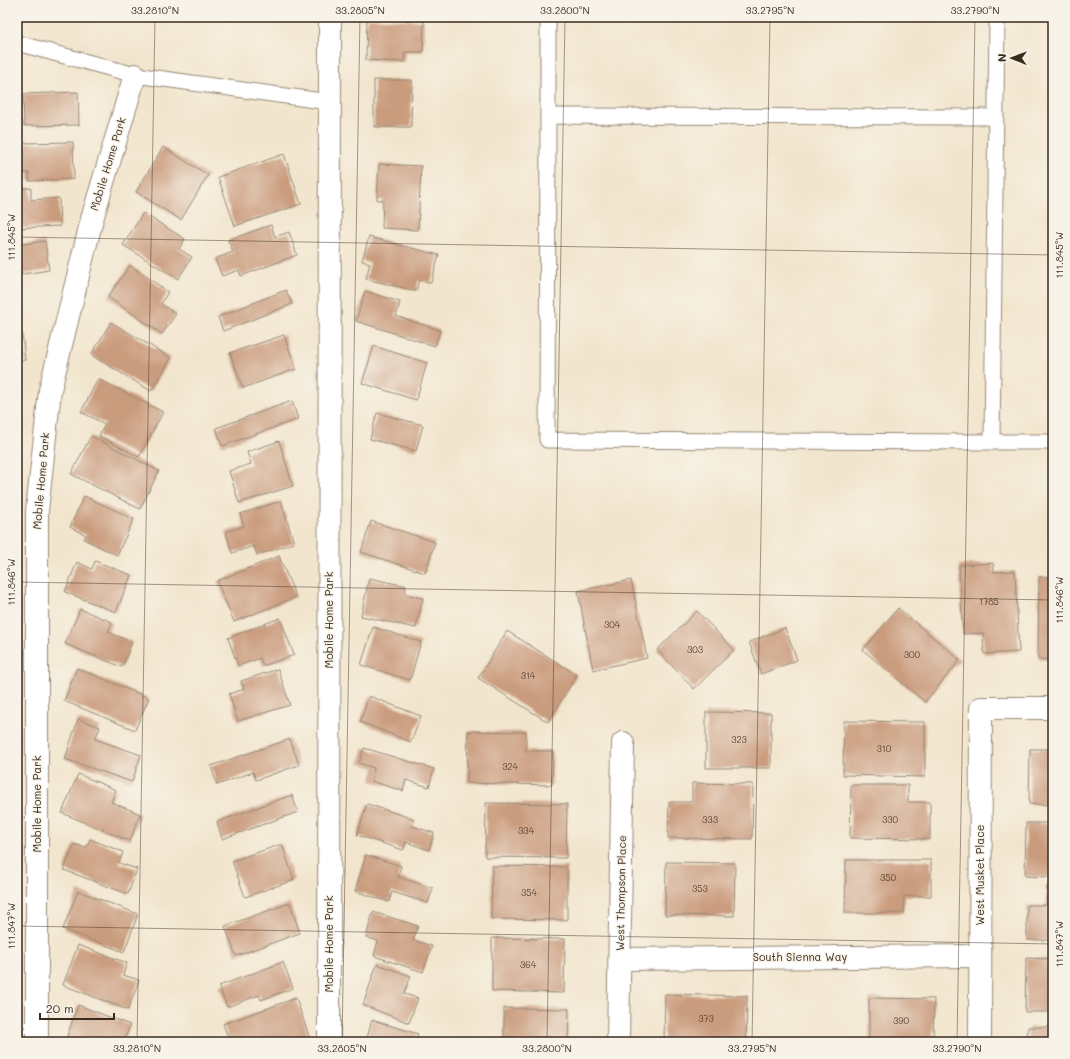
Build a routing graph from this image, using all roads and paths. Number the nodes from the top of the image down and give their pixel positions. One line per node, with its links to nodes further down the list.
1 (330, 17): 6 (street, Mobile Home Park)
2 (548, 17): 7 (lane)
3 (997, 17): 8 (lane)
4 (17, 43): 5 (lane)
5 (135, 75): 6 (lane); 15 (street, Mobile Home Park)
6 (329, 102): 16 (street, Mobile Home Park)
7 (548, 116): 8 (lane); 9 (lane)
8 (996, 117): 9 (lane)
9 (992, 442): 10 (lane)
10 (1053, 442)
11 (1053, 708): 13 (street, West Musket Place)
12 (622, 743): 14 (street, West Thompson Place)
13 (979, 956): 14 (street, South Sienna Way); 18 (street, West Musket Place)
14 (620, 959): 17 (street, West Thompson Place)
15 (37, 1042)
16 (329, 1042)
17 (618, 1042)
18 (980, 1042)

